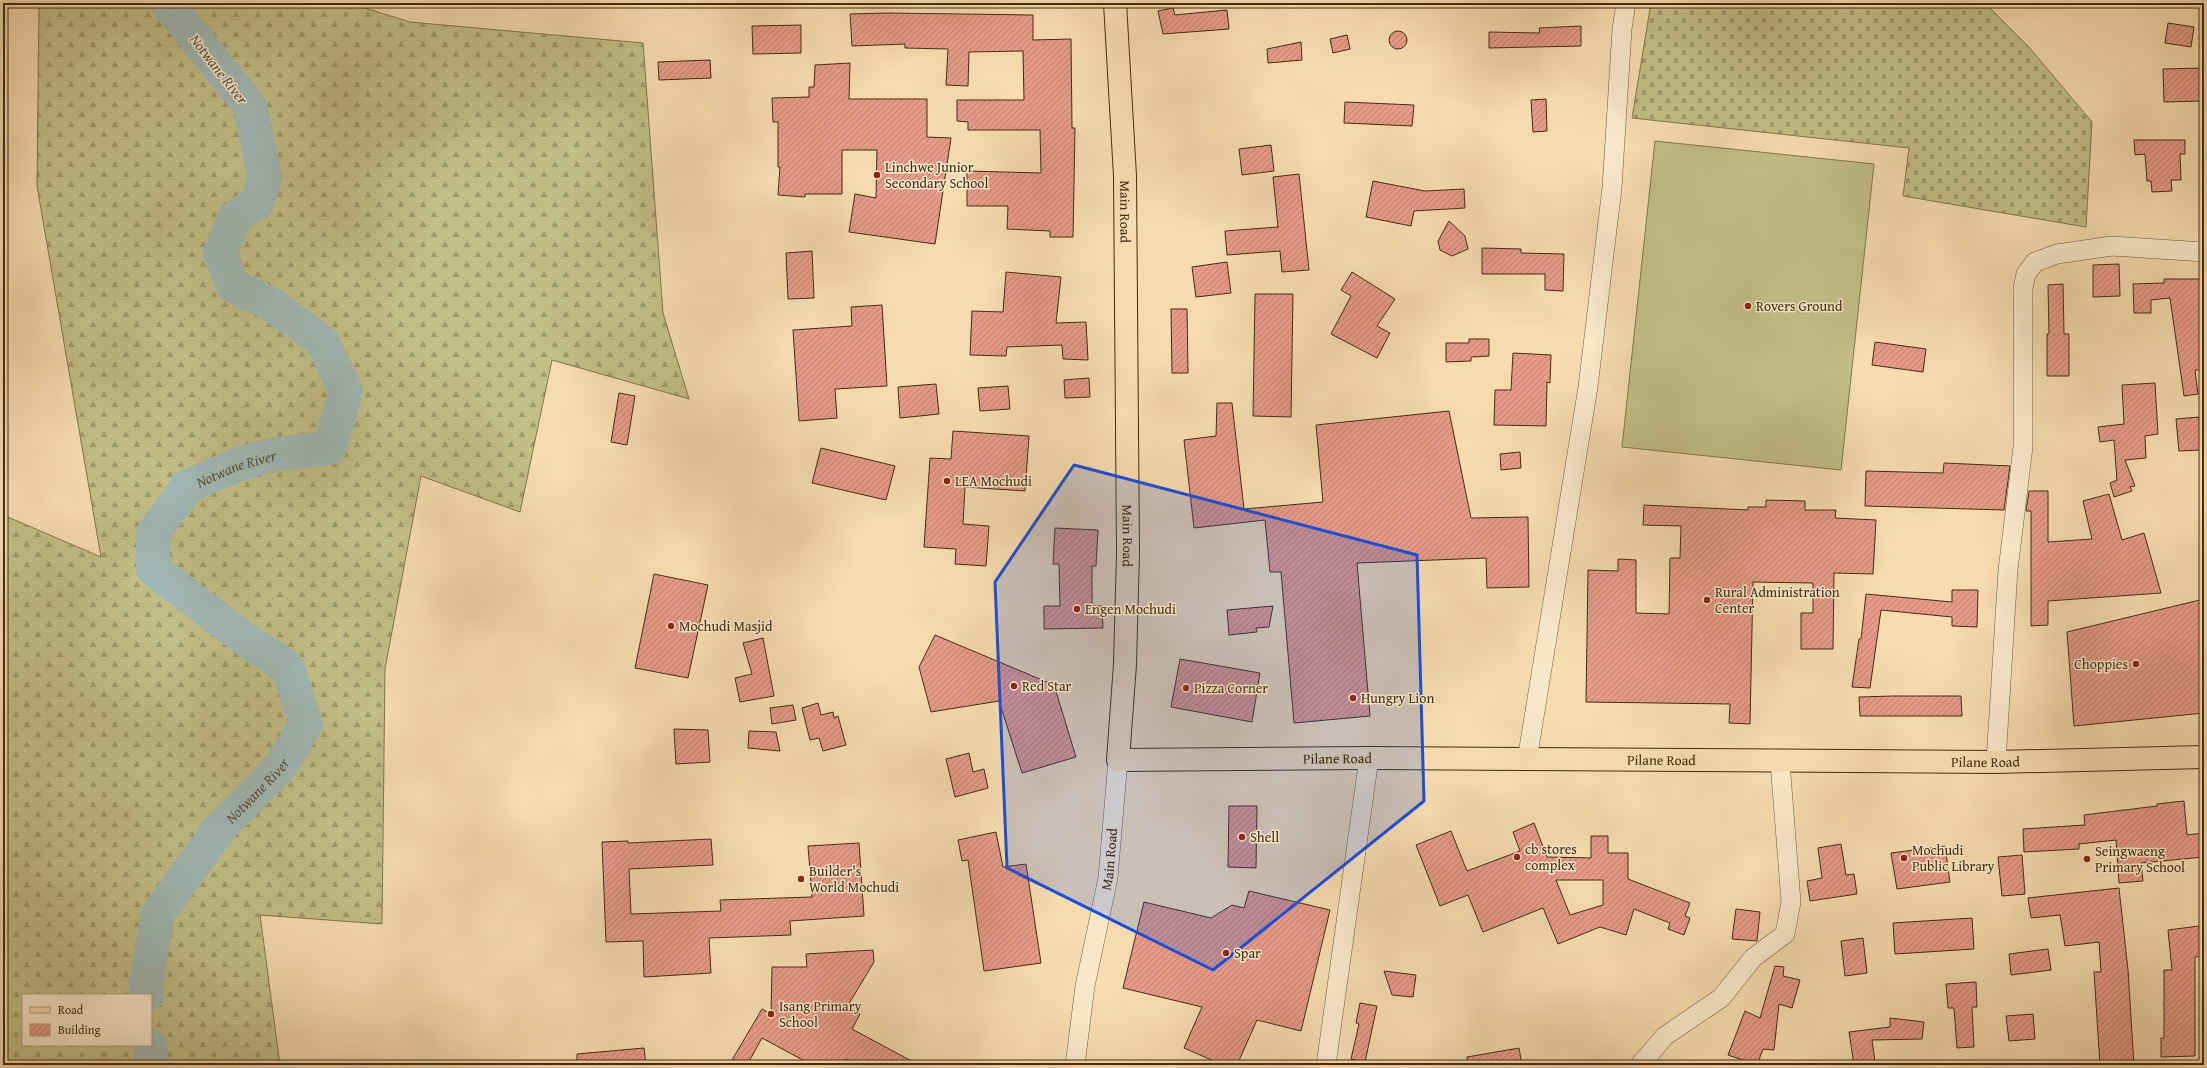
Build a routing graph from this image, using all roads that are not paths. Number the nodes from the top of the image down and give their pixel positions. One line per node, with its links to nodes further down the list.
1 (1115, 3): 6 (main road, Main Road)
2 (1626, 3): 7 (street)
3 (2204, 252): 9 (street)
4 (1369, 758): 6 (main road, Pilane Road); 7 (main road, Pilane Road); 11 (street)
5 (2204, 758): 9 (main road, Pilane Road)
6 (1118, 760): 10 (street, Main Road)
7 (1527, 760): 8 (main road, Pilane Road)
8 (1780, 762): 9 (main road, Pilane Road); 12 (street)
9 (1996, 762)
10 (1075, 1065)
11 (1326, 1065)
12 (1640, 1065)

